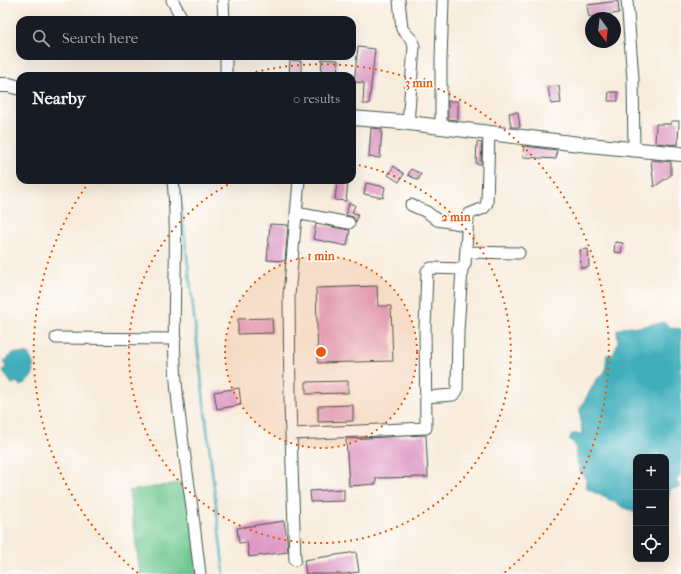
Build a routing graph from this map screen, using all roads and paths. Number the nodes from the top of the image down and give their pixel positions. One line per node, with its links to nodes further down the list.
1 (172, 0): 6 (street)
2 (223, 0): 7 (street)
3 (400, 0): 13 (street)
4 (443, 0): 14 (street)
5 (627, 0): 16 (street)
6 (181, 16)
7 (224, 16)
8 (226, 60): 9 (street)
9 (226, 72)
10 (0, 85): 11 (main road)
11 (16, 87)
12 (356, 118): 13 (main road)
13 (408, 123): 14 (main road)
14 (441, 127): 15 (main road)
15 (489, 133): 16 (main road); 23 (street)
16 (634, 149): 17 (main road)
17 (681, 154)
18 (173, 184): 28 (street)
19 (299, 184): 21 (street)
20 (411, 205): 23 (street)
21 (296, 213): 22 (street); 30 (street)
22 (350, 223)
23 (466, 225): 24 (street)
24 (466, 252): 25 (street); 26 (street)
25 (519, 253)
26 (462, 269): 29 (street); 29 (street)
27 (56, 338): 28 (street)
28 (175, 339): 32 (street)
29 (426, 397): 30 (street)
30 (291, 434): 31 (street)
31 (295, 560)
32 (200, 574)

